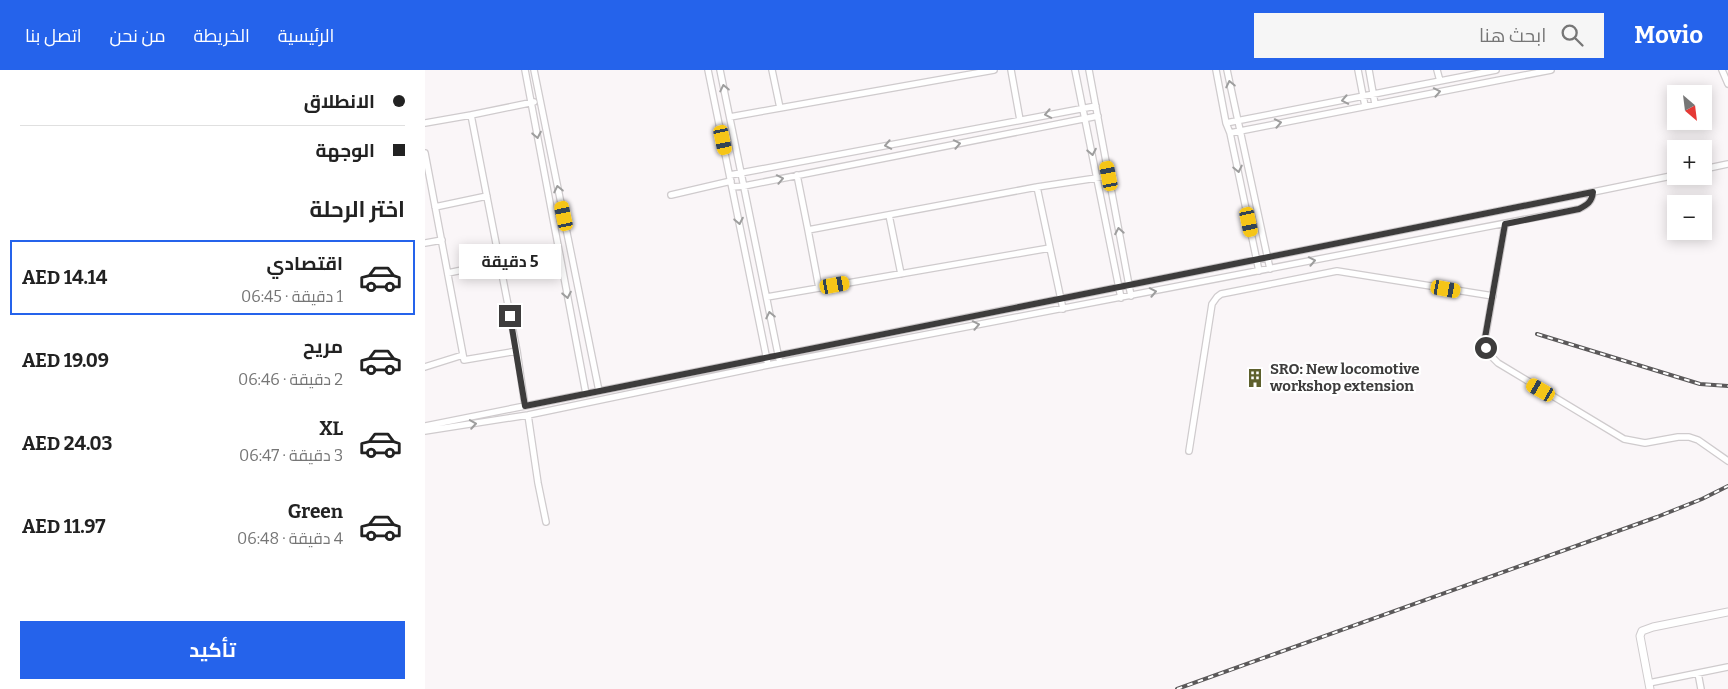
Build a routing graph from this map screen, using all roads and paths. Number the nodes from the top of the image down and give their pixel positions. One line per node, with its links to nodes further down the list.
1 (525, 70): 26 (street)
2 (534, 70): 25 (street)
3 (708, 70): 50 (street)
4 (720, 70): 34 (street, one-way to 4)
5 (772, 70): 31 (street)
6 (994, 70): 31 (street)
7 (1011, 70): 36 (street)
8 (1075, 70): 30 (street)
9 (1089, 70): 28 (street)
10 (1216, 70): 39 (street)
11 (1227, 70): 37 (street, one-way to 11)
12 (1358, 70): 24 (street)
13 (1369, 70): 23 (street)
14 (1437, 70): 21 (street)
15 (1496, 70): 21 (street)
16 (1507, 70): 20 (street)
17 (1551, 70): 19 (street)
18 (1722, 70): 22 (street)
19 (1522, 73): 20 (street)
20 (1510, 78): 27 (street, one-way to 20)
21 (1440, 81): 23 (street)
22 (1728, 84)
23 (1373, 94): 24 (street); 27 (street)
24 (1363, 96): 29 (street); 37 (street, one-way to 37)
25 (540, 101): 26 (street); 86 (street, one-way to 25)
26 (531, 103): 32 (street); 87 (street, one-way to 87)
27 (1375, 104): 29 (street)
28 (1096, 106): 30 (street); 33 (street)
29 (1365, 106): 40 (street, one-way to 29)
30 (1083, 107): 35 (street); 36 (street, one-way to 36)
31 (780, 108): 34 (street)
32 (471, 114): 38 (street); 55 (street)
33 (1098, 116): 35 (street); 47 (street)
34 (730, 117): 45 (street)
35 (1085, 118): 46 (street, one-way to 35); 49 (street, one-way to 49)
36 (1020, 120): 45 (street, one-way to 45)
37 (1238, 121): 39 (street); 40 (street)
38 (425, 123)
39 (1226, 123): 41 (street)
40 (1240, 131): 41 (street); 63 (street)
41 (1230, 133): 64 (street, one-way to 64)
42 (425, 153): 56 (street)
43 (1728, 164): 44 (street)
44 (1712, 167)
45 (741, 174): 50 (street); 51 (street)
46 (797, 176): 51 (street, one-way to 46); 59 (street)
47 (1109, 176): 49 (street); 70 (street, one-way to 47)
48 (1667, 176): 53 (street)
49 (1097, 177): 52 (street); 71 (street)
50 (731, 181): 51 (street); 54 (street); 82 (street, one-way to 82)
51 (744, 186): 73 (street)
52 (1037, 188): 57 (street); 62 (street)
53 (1593, 192): 58 (street); 63 (street)
54 (671, 195)
55 (487, 196): 56 (street); 65 (street)
56 (435, 207): 60 (street)
57 (889, 215): 59 (street); 69 (street)
58 (1505, 224): 66 (street, one-way to 58); 75 (street)
59 (808, 230): 72 (street)
60 (441, 240): 61 (street); 68 (street)
61 (425, 243)
62 (1050, 248): 69 (street); 76 (street)
63 (1268, 256): 64 (street); 66 (street)
64 (1257, 258): 67 (street); 70 (street)
65 (499, 262): 68 (street); 79 (street)
66 (1271, 269): 67 (street)
67 (1259, 271): 74 (street, one-way to 67)
68 (448, 273): 80 (street)
69 (901, 274): 72 (street)
70 (1129, 284): 71 (street); 74 (street)
71 (1119, 286): 76 (street); 77 (street)
72 (819, 288): 73 (street)
73 (767, 296): 81 (street, one-way to 73)
74 (1131, 296): 77 (street)
75 (1493, 296): 92 (street); 93 (street)
76 (1061, 298): 78 (street); 81 (street)
77 (1121, 298): 78 (street)
78 (1063, 309): 83 (street, one-way to 78)
79 (517, 351): 80 (street); 88 (street)
80 (463, 355): 85 (street)
81 (779, 355): 82 (street); 83 (street)
82 (767, 357): 84 (street); 86 (street)
83 (780, 363): 84 (street)
84 (768, 365): 89 (street)
85 (425, 367)
86 (599, 391): 87 (street)
87 (586, 394): 88 (street)
88 (525, 406): 90 (street)
89 (528, 415): 91 (street, one-way to 89); 94 (street)
90 (425, 426)
91 (425, 432)
92 (1189, 451)
93 (1728, 461)
94 (546, 522)
95 (1728, 612): 98 (street)
96 (1728, 667): 97 (street)
97 (1698, 673): 98 (street); 99 (street)
98 (1649, 686)
99 (1701, 689)

